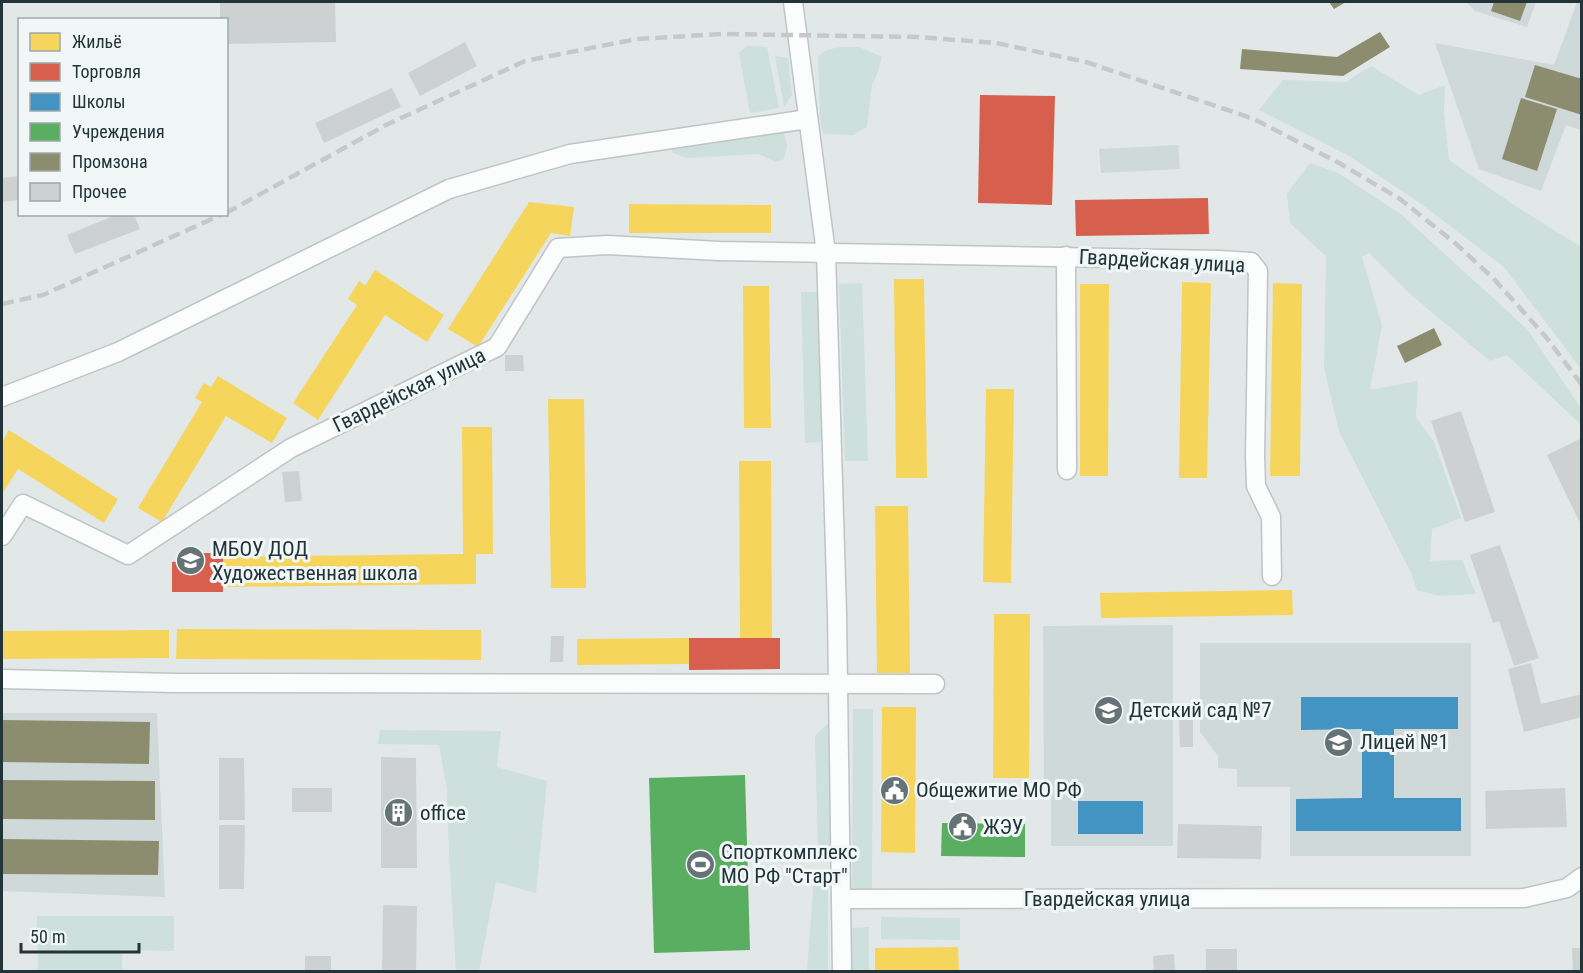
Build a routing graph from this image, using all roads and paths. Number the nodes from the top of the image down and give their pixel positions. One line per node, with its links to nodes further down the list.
1 (793, 2): 2 (street)
2 (808, 119): 3 (street); 5 (street)
3 (826, 253): 4 (street, Гвардейская улица); 7 (street, Гвардейская улица); 10 (street)
4 (1066, 256): 6 (street); 8 (street, Гвардейская улица)
5 (2, 397)
6 (1067, 470)
7 (2, 536)
8 (1272, 576)
9 (2, 679): 10 (street)
10 (838, 684): 11 (street); 13 (street)
11 (935, 684)
12 (1581, 877): 13 (street, Гвардейская улица)
13 (842, 899): 14 (street)
14 (842, 972)

